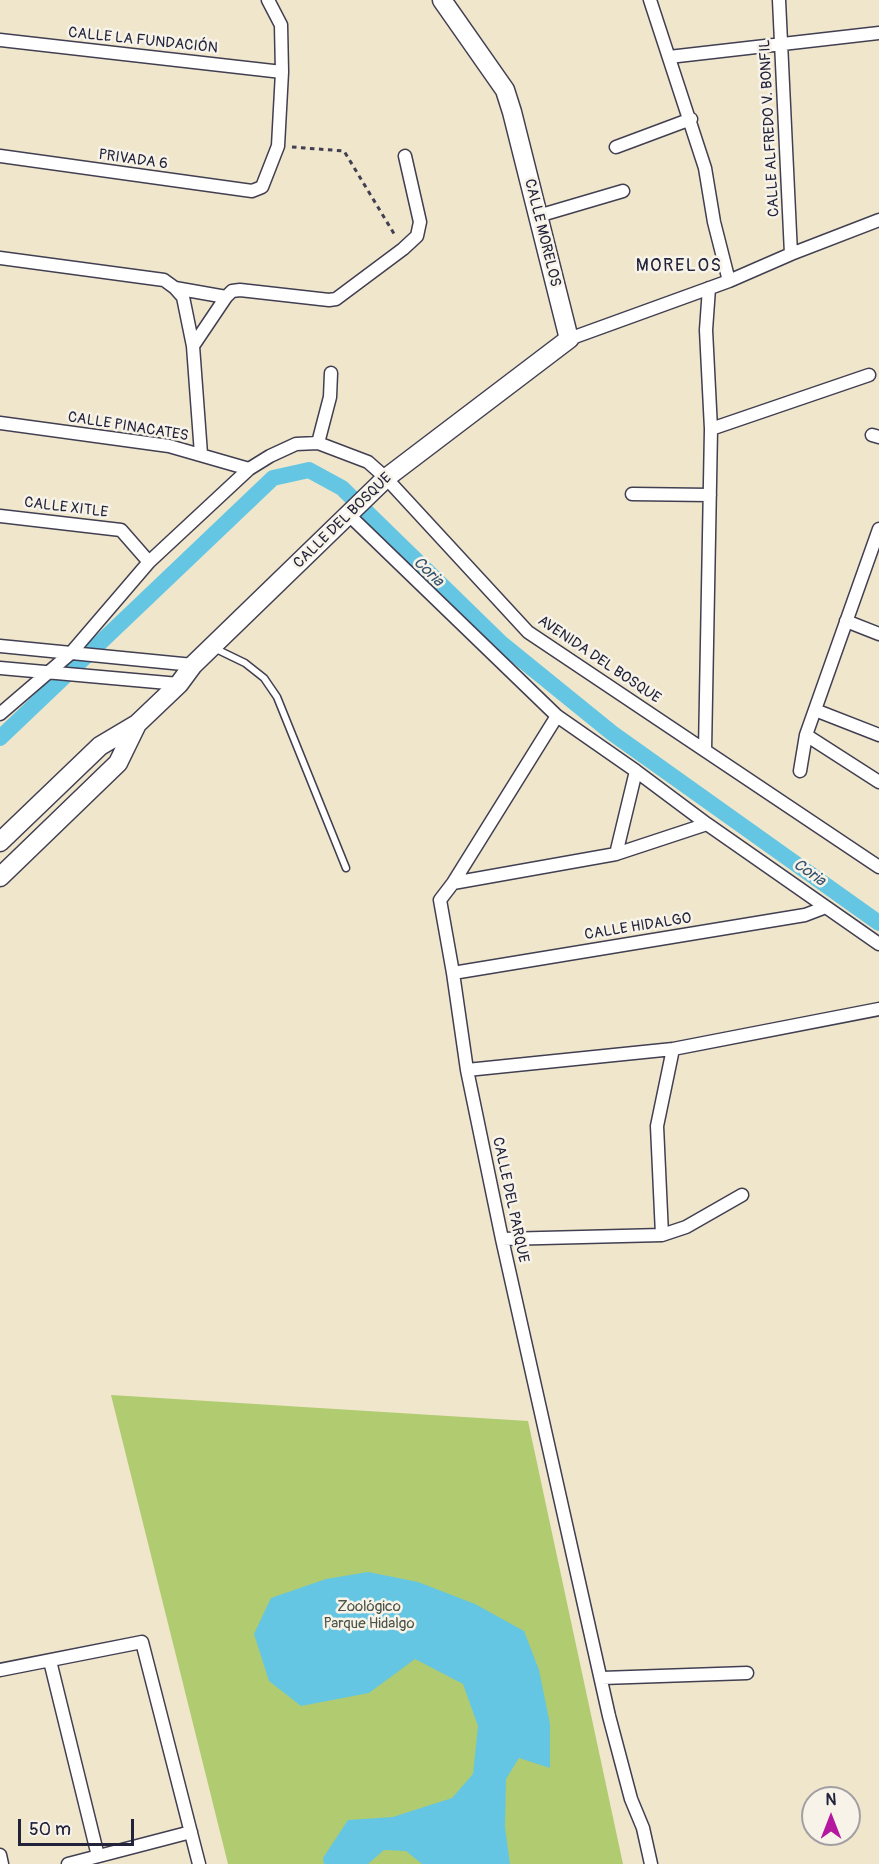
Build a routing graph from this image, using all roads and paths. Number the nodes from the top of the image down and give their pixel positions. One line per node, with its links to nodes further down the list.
1 (268, 0): 9 (street)
2 (442, 0): 16 (street, CALLE MORELOS)
3 (650, 0): 8 (street)
4 (779, 0): 7 (street, CALLE ALFREDO V. BONFIL)
5 (879, 33): 7 (street)
6 (0, 40): 9 (street, CALLE LA FUNDACIÓN)
7 (780, 44): 8 (street); 19 (street, CALLE ALFREDO V. BONFIL)
8 (669, 57): 10 (street)
9 (282, 72): 11 (street)
10 (691, 119): 12 (street); 21 (street)
11 (278, 146): 13 (street, PRIVADA 6); 18 (path)
12 (616, 147)
13 (0, 156)
14 (405, 156): 18 (street)
15 (623, 191): 16 (street)
16 (538, 216): 25 (street, CALLE MORELOS)
17 (879, 220): 19 (street)
18 (403, 249): 24 (street)
19 (791, 254): 21 (street)
20 (0, 258): 22 (street)
21 (729, 281): 23 (street)
22 (175, 288): 24 (street); 26 (street)
23 (709, 288): 25 (street); 30 (street)
24 (226, 297): 26 (street)
25 (569, 339): 34 (street, CALLE DEL BOSQUE)
26 (193, 346): 32 (street)
27 (331, 373): 31 (street)
28 (869, 375): 30 (street)
29 (0, 423): 32 (street, CALLE PINACATES)
30 (711, 429): 36 (street)
31 (318, 443): 33 (street, AVENIDA DEL BOSQUE); 34 (street, AVENIDA DEL BOSQUE)
32 (201, 454): 33 (street, CALLE PINACATES)
33 (249, 469): 40 (street)
34 (386, 478): 37 (street, CALLE DEL BOSQUE); 56 (street, AVENIDA DEL BOSQUE)
35 (632, 495): 36 (street)
36 (710, 495): 56 (street)
37 (353, 511): 44 (street, CALLE DEL BOSQUE); 52 (street)
38 (0, 516): 40 (street, CALLE XITLE)
39 (878, 533): 41 (street)
40 (149, 562): 45 (street)
41 (846, 621): 42 (street); 50 (street)
42 (879, 634)
43 (0, 646): 45 (street)
44 (212, 647): 46 (street, CALLE DEL BOSQUE); 64 (lane)
45 (71, 652): 46 (street); 48 (street)
46 (193, 665): 49 (street, CALLE DEL BOSQUE)
47 (0, 668): 48 (street)
48 (50, 672): 49 (street); 51 (street)
49 (179, 684): 53 (street, CALLE DEL BOSQUE)
50 (815, 710): 54 (street); 55 (street)
51 (0, 714)
52 (556, 716): 57 (street); 66 (street, CALLE DEL PARQUE)
53 (137, 724): 61 (street, CALLE DEL BOSQUE); 65 (street, CALLE DEL BOSQUE)
54 (806, 735): 58 (street); 59 (street)
55 (879, 735)
56 (705, 750): 63 (street, AVENIDA DEL BOSQUE)
57 (636, 771): 60 (street); 62 (street)
58 (800, 771)
59 (879, 782)
60 (707, 825): 62 (street); 67 (street)
61 (0, 842)
62 (616, 854): 66 (street)
63 (879, 867)
64 (346, 868)
65 (0, 877)
66 (453, 883): 69 (street, CALLE DEL PARQUE)
67 (826, 908): 68 (street); 69 (street, CALLE HIDALGO)
68 (879, 944)
69 (453, 973): 72 (street, CALLE DEL PARQUE)
70 (879, 1009): 71 (street)
71 (673, 1049): 72 (street); 74 (street)
72 (467, 1070): 75 (street, CALLE DEL PARQUE)
73 (742, 1195): 74 (street)
74 (662, 1235): 75 (street)
75 (502, 1239): 79 (street, CALLE DEL PARQUE)
76 (50, 1660): 77 (street); 80 (street); 82 (street)
77 (0, 1670)
78 (747, 1673): 79 (street)
79 (602, 1678): 86 (street, CALLE DEL PARQUE)
80 (191, 1832): 82 (street); 85 (street)
81 (0, 1855): 83 (street)
82 (98, 1856): 84 (street)
83 (2, 1864)
84 (68, 1864)
85 (199, 1864)
86 (651, 1864)

